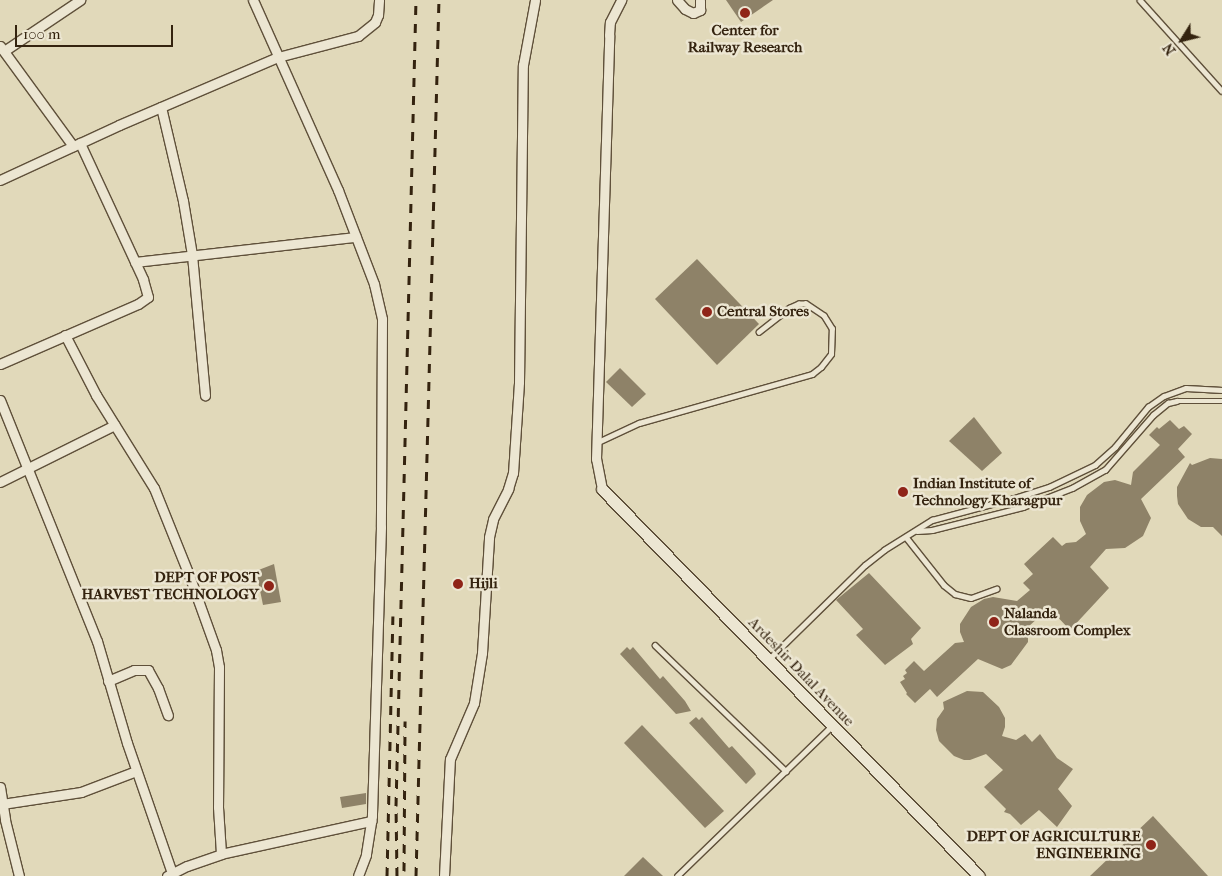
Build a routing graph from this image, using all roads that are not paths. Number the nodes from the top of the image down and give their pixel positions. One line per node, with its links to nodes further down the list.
1 (80, 0): 9 (street)
2 (253, 0): 10 (street)
3 (379, 0): 10 (street)
4 (535, 0): 46 (street)
5 (621, 0): 26 (street)
6 (677, 0): 7 (street)
7 (700, 0)
8 (1140, 0): 11 (lane)
9 (2, 49): 13 (street)
10 (278, 57): 12 (street); 15 (street)
11 (1222, 91)
12 (161, 107): 13 (street); 16 (street)
13 (77, 144): 14 (street); 17 (street)
14 (0, 180)
15 (356, 237): 16 (street); 41 (street)
16 (192, 256): 17 (street); 22 (street)
17 (135, 262): 19 (street)
18 (759, 332): 26 (lane)
19 (65, 335): 20 (street); 25 (street)
20 (0, 364)
21 (1222, 390): 30 (lane)
22 (205, 394)
23 (0, 400): 27 (street)
24 (1222, 401): 30 (lane)
25 (115, 425): 27 (street); 42 (street)
26 (596, 443): 29 (street)
27 (28, 468): 28 (street); 35 (street)
28 (0, 482)
29 (602, 489): 34 (street, Ardeshir Dalal Avenue)
30 (916, 531): 31 (lane)
31 (906, 537): 32 (lane); 34 (lane)
32 (996, 589)
33 (655, 645): 39 (lane)
34 (768, 660): 37 (street, Ardeshir Dalal Avenue)
35 (108, 681): 36 (street); 38 (street)
36 (168, 716)
37 (832, 726): 39 (lane); 48 (street, Ardeshir Dalal Avenue)
38 (136, 771): 40 (street); 43 (street)
39 (786, 772): 47 (lane)
40 (1, 795): 44 (street)
41 (371, 821): 42 (street); 45 (street)
42 (221, 854): 43 (street)
43 (169, 875)
44 (19, 876)
45 (358, 876)
46 (444, 876)
47 (677, 876)
48 (979, 876)

